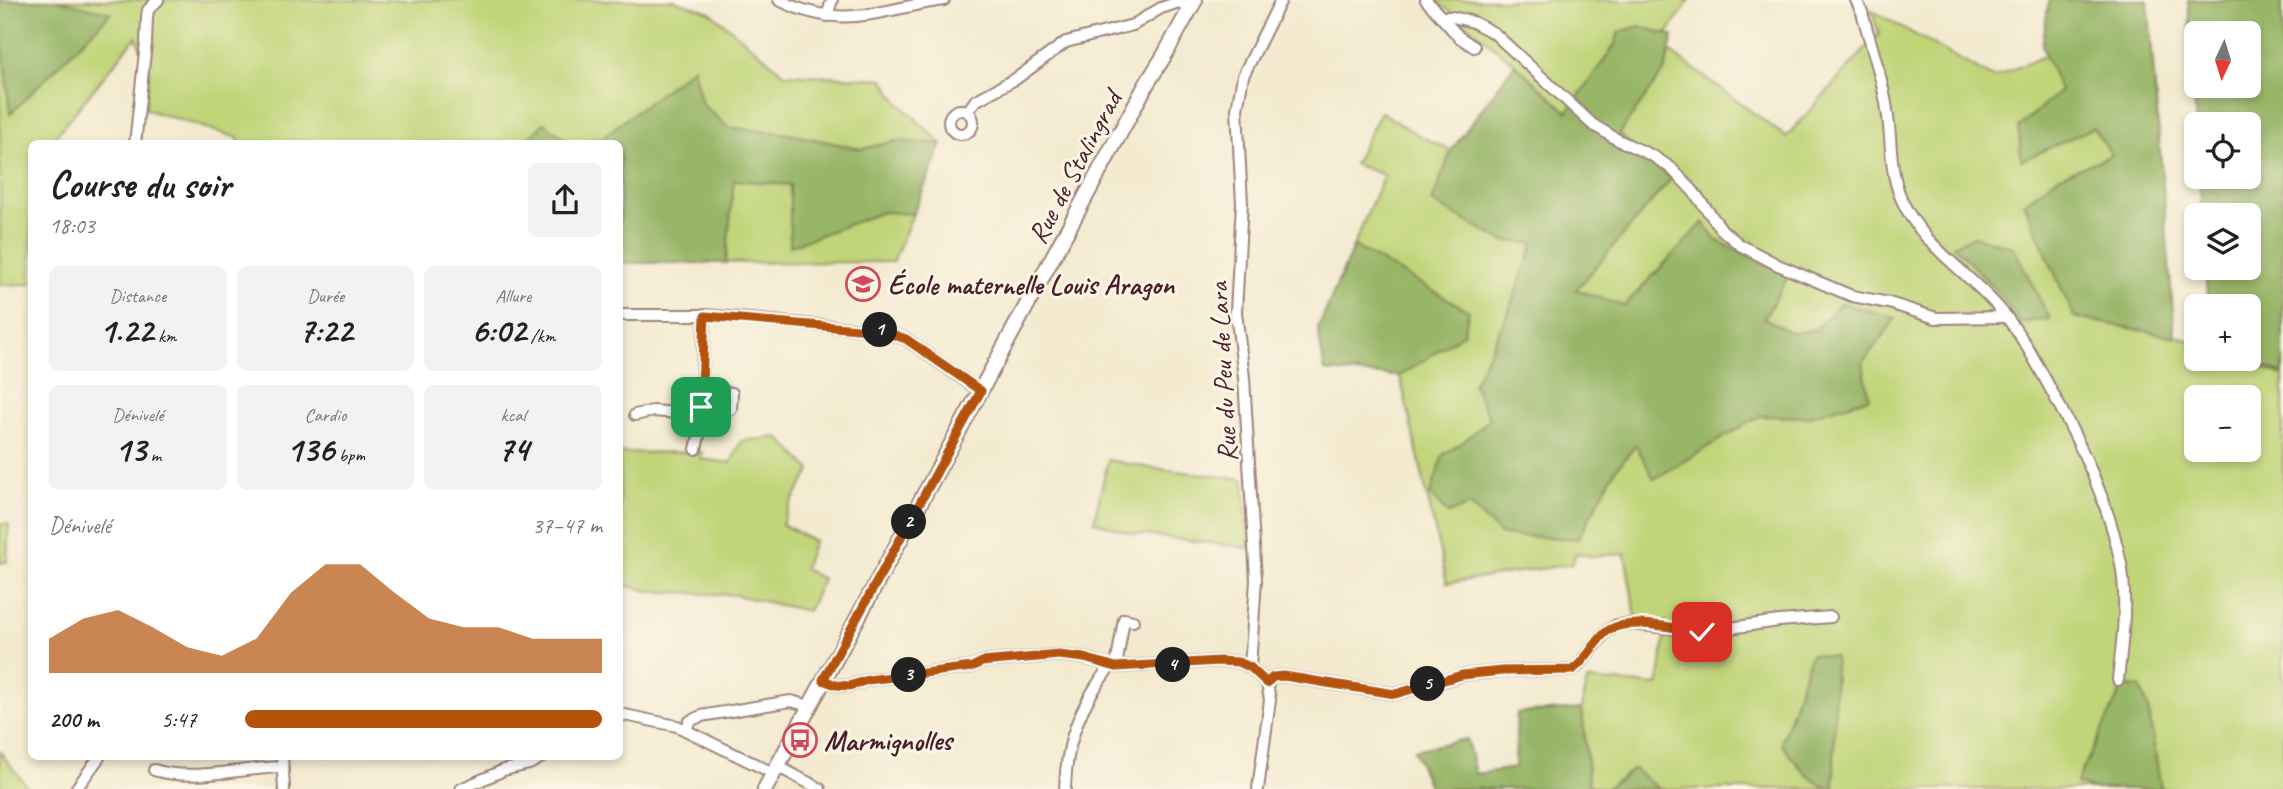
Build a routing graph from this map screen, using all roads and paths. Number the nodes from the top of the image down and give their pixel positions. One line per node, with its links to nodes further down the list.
1 (158, 0): 13 (street)
2 (779, 0): 9 (street)
3 (832, 0): 9 (street)
4 (944, 0): 9 (street)
5 (1281, 0): 25 (street, Rue du Peu de Lara)
6 (1426, 0): 10 (street)
7 (1856, 0): 16 (street)
8 (1189, 3): 12 (street); 18 (main road, Rue de Stalingrad)
9 (827, 16)
10 (1443, 18): 11 (street); 16 (street)
11 (1474, 47)
12 (968, 111)
13 (135, 140)
14 (623, 315): 15 (street)
15 (705, 316): 17 (street); 18 (street)
16 (2007, 317): 27 (street)
17 (702, 391): 19 (street); 19 (street)
18 (981, 391): 26 (main road, Rue de Stalingrad)
19 (701, 411): 20 (street); 21 (street)
20 (635, 415)
21 (696, 449)
22 (1831, 617): 28 (street)
23 (1133, 621): 24 (street)
24 (1114, 666): 25 (street); 26 (street); 42 (street)
25 (1250, 667): 28 (street)
26 (823, 680): 29 (main road, Rue de Stalingrad)
27 (2118, 680)
28 (1267, 683): 43 (street)
29 (809, 706): 31 (street); 36 (main road, Rue de Stalingrad)
30 (623, 715): 31 (street)
31 (686, 729): 36 (street)
32 (97, 760): 37 (street)
33 (536, 760): 39 (street)
34 (282, 761): 35 (street); 38 (street)
35 (154, 770)
36 (775, 770): 40 (main road, Rue de Stalingrad); 41 (street)
37 (76, 789)
38 (284, 789)
39 (461, 789)
40 (765, 789)
41 (820, 789)
42 (1065, 789)
43 (1258, 789)

